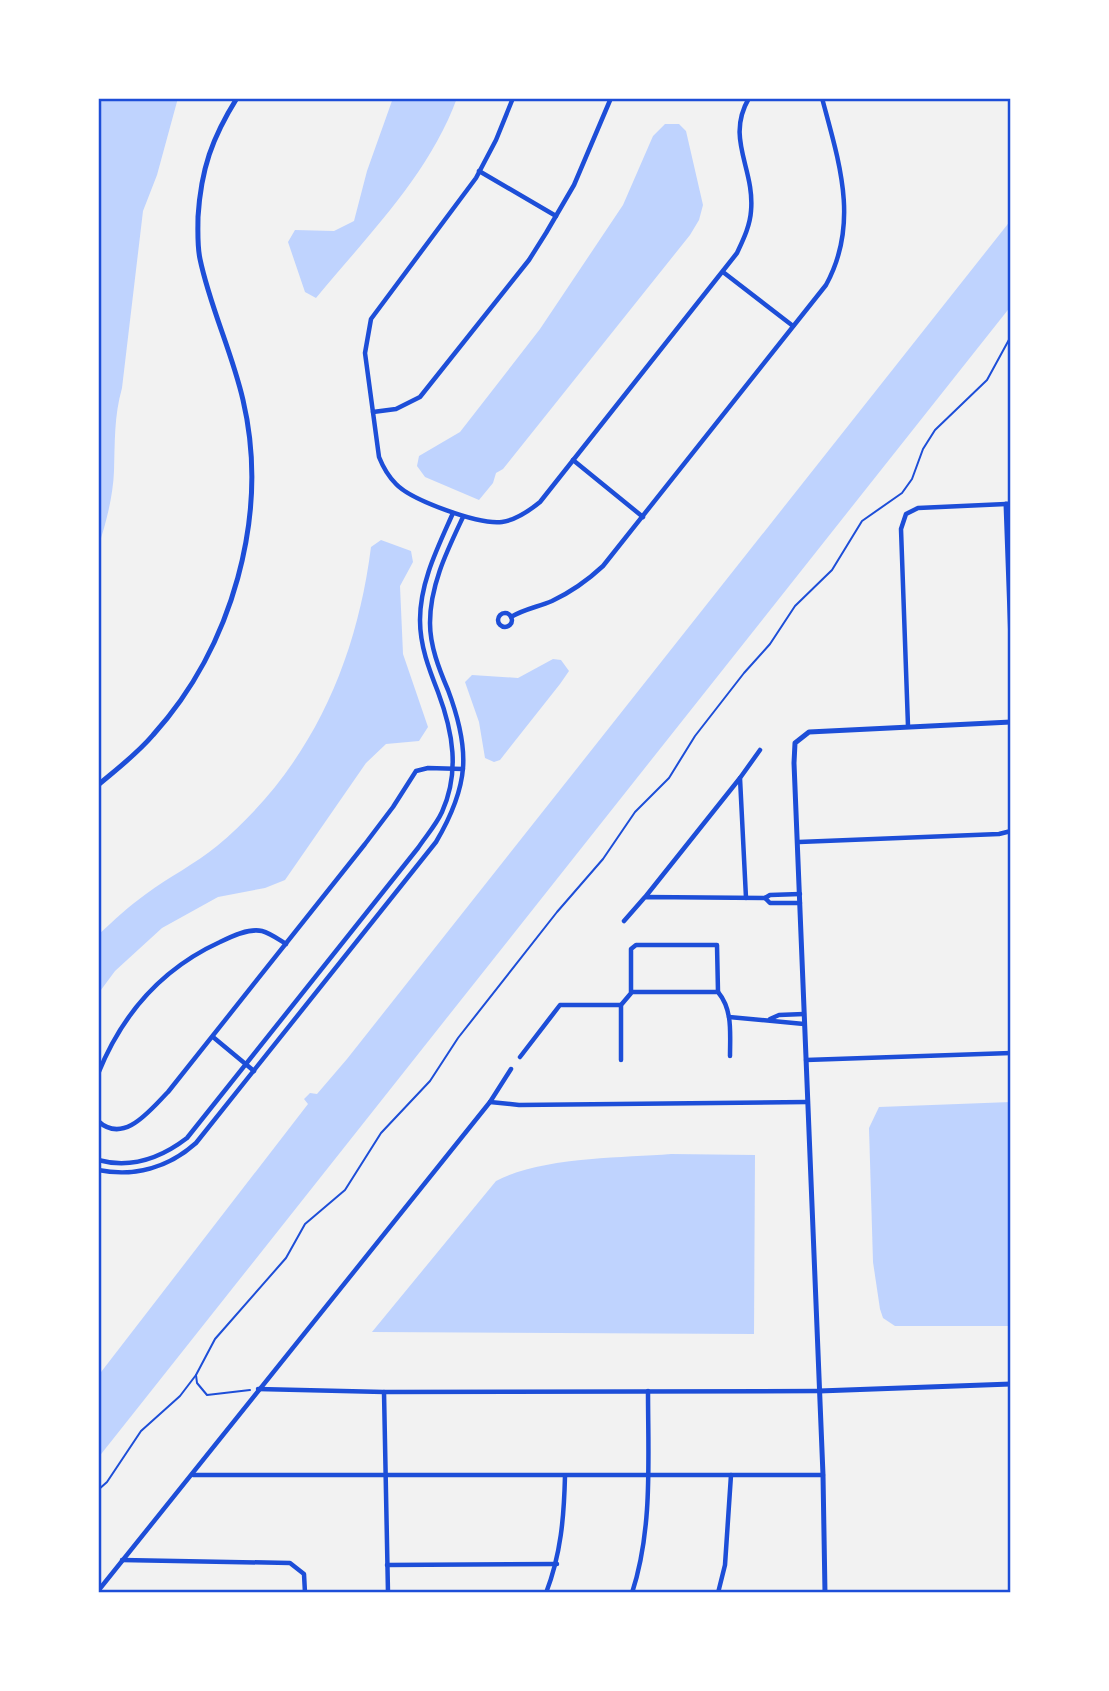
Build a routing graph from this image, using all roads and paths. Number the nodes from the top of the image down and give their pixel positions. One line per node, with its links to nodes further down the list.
1 (237, 98): 25 (street)
2 (513, 98): 6 (street)
3 (611, 98): 7 (street)
4 (749, 98): 8 (street)
5 (822, 98): 9 (street)
6 (479, 172): 7 (street); 11 (street)
7 (556, 216): 11 (street)
8 (723, 272): 9 (street); 12 (street)
9 (793, 326): 16 (street)
10 (1011, 336): 57 (path)
11 (373, 412): 14 (street)
12 (573, 460): 15 (street); 16 (street)
13 (1009, 504): 18 (street); 20 (street)
14 (453, 513): 15 (street); 22 (street)
15 (463, 517): 23 (street)
16 (643, 517): 17 (street)
17 (511, 617)
18 (1011, 643)
19 (1011, 722): 20 (street)
20 (908, 726): 27 (street)
21 (760, 750): 24 (street)
22 (452, 768): 23 (street); 34 (street); 48 (street)
23 (463, 769): 50 (street)
24 (740, 778): 29 (street); 30 (street)
25 (98, 785)
26 (1011, 831): 27 (street)
27 (799, 842): 28 (street)
28 (800, 894): 31 (street); 32 (street)
29 (645, 897): 30 (street); 33 (street)
30 (746, 898): 31 (street)
31 (765, 898): 32 (street)
32 (800, 903): 38 (street)
33 (624, 920)
34 (286, 943): 42 (street); 51 (street)
35 (632, 992): 36 (street); 36 (street); 37 (street)
36 (718, 992): 39 (street)
37 (621, 1005): 45 (street); 46 (street)
38 (804, 1014): 40 (street); 41 (street)
39 (729, 1017): 40 (street); 44 (street)
40 (770, 1019): 41 (street)
41 (804, 1024): 47 (street)
42 (213, 1037): 48 (street); 54 (street)
43 (1011, 1053): 47 (street)
44 (730, 1056)
45 (520, 1057)
46 (621, 1060)
47 (806, 1060): 53 (street)
48 (247, 1065): 50 (street); 55 (street)
49 (511, 1069): 52 (street)
50 (254, 1071): 56 (street)
51 (98, 1074)
52 (490, 1102): 53 (street); 59 (street)
53 (807, 1102): 61 (street)
54 (100, 1123)
55 (98, 1160)
56 (98, 1170)
57 (197, 1375): 59 (path); 69 (path)
58 (1011, 1384): 61 (street)
59 (258, 1389): 62 (street); 64 (street)
60 (648, 1391): 61 (street); 62 (street); 68 (street)
61 (819, 1391): 66 (street)
62 (384, 1392): 63 (street)
63 (384, 1474): 64 (street); 67 (street); 72 (street)
64 (193, 1475): 70 (street)
65 (731, 1475): 66 (street); 68 (street); 78 (street)
66 (822, 1475): 79 (street)
67 (565, 1476): 68 (street); 71 (street)
68 (648, 1476): 77 (street)
69 (98, 1490)
70 (122, 1560): 73 (street); 74 (street)
71 (557, 1564): 72 (street); 76 (street)
72 (387, 1565): 75 (street)
73 (98, 1591)
74 (305, 1593)
75 (388, 1593)
76 (546, 1593)
77 (632, 1593)
78 (718, 1593)
79 (825, 1593)

